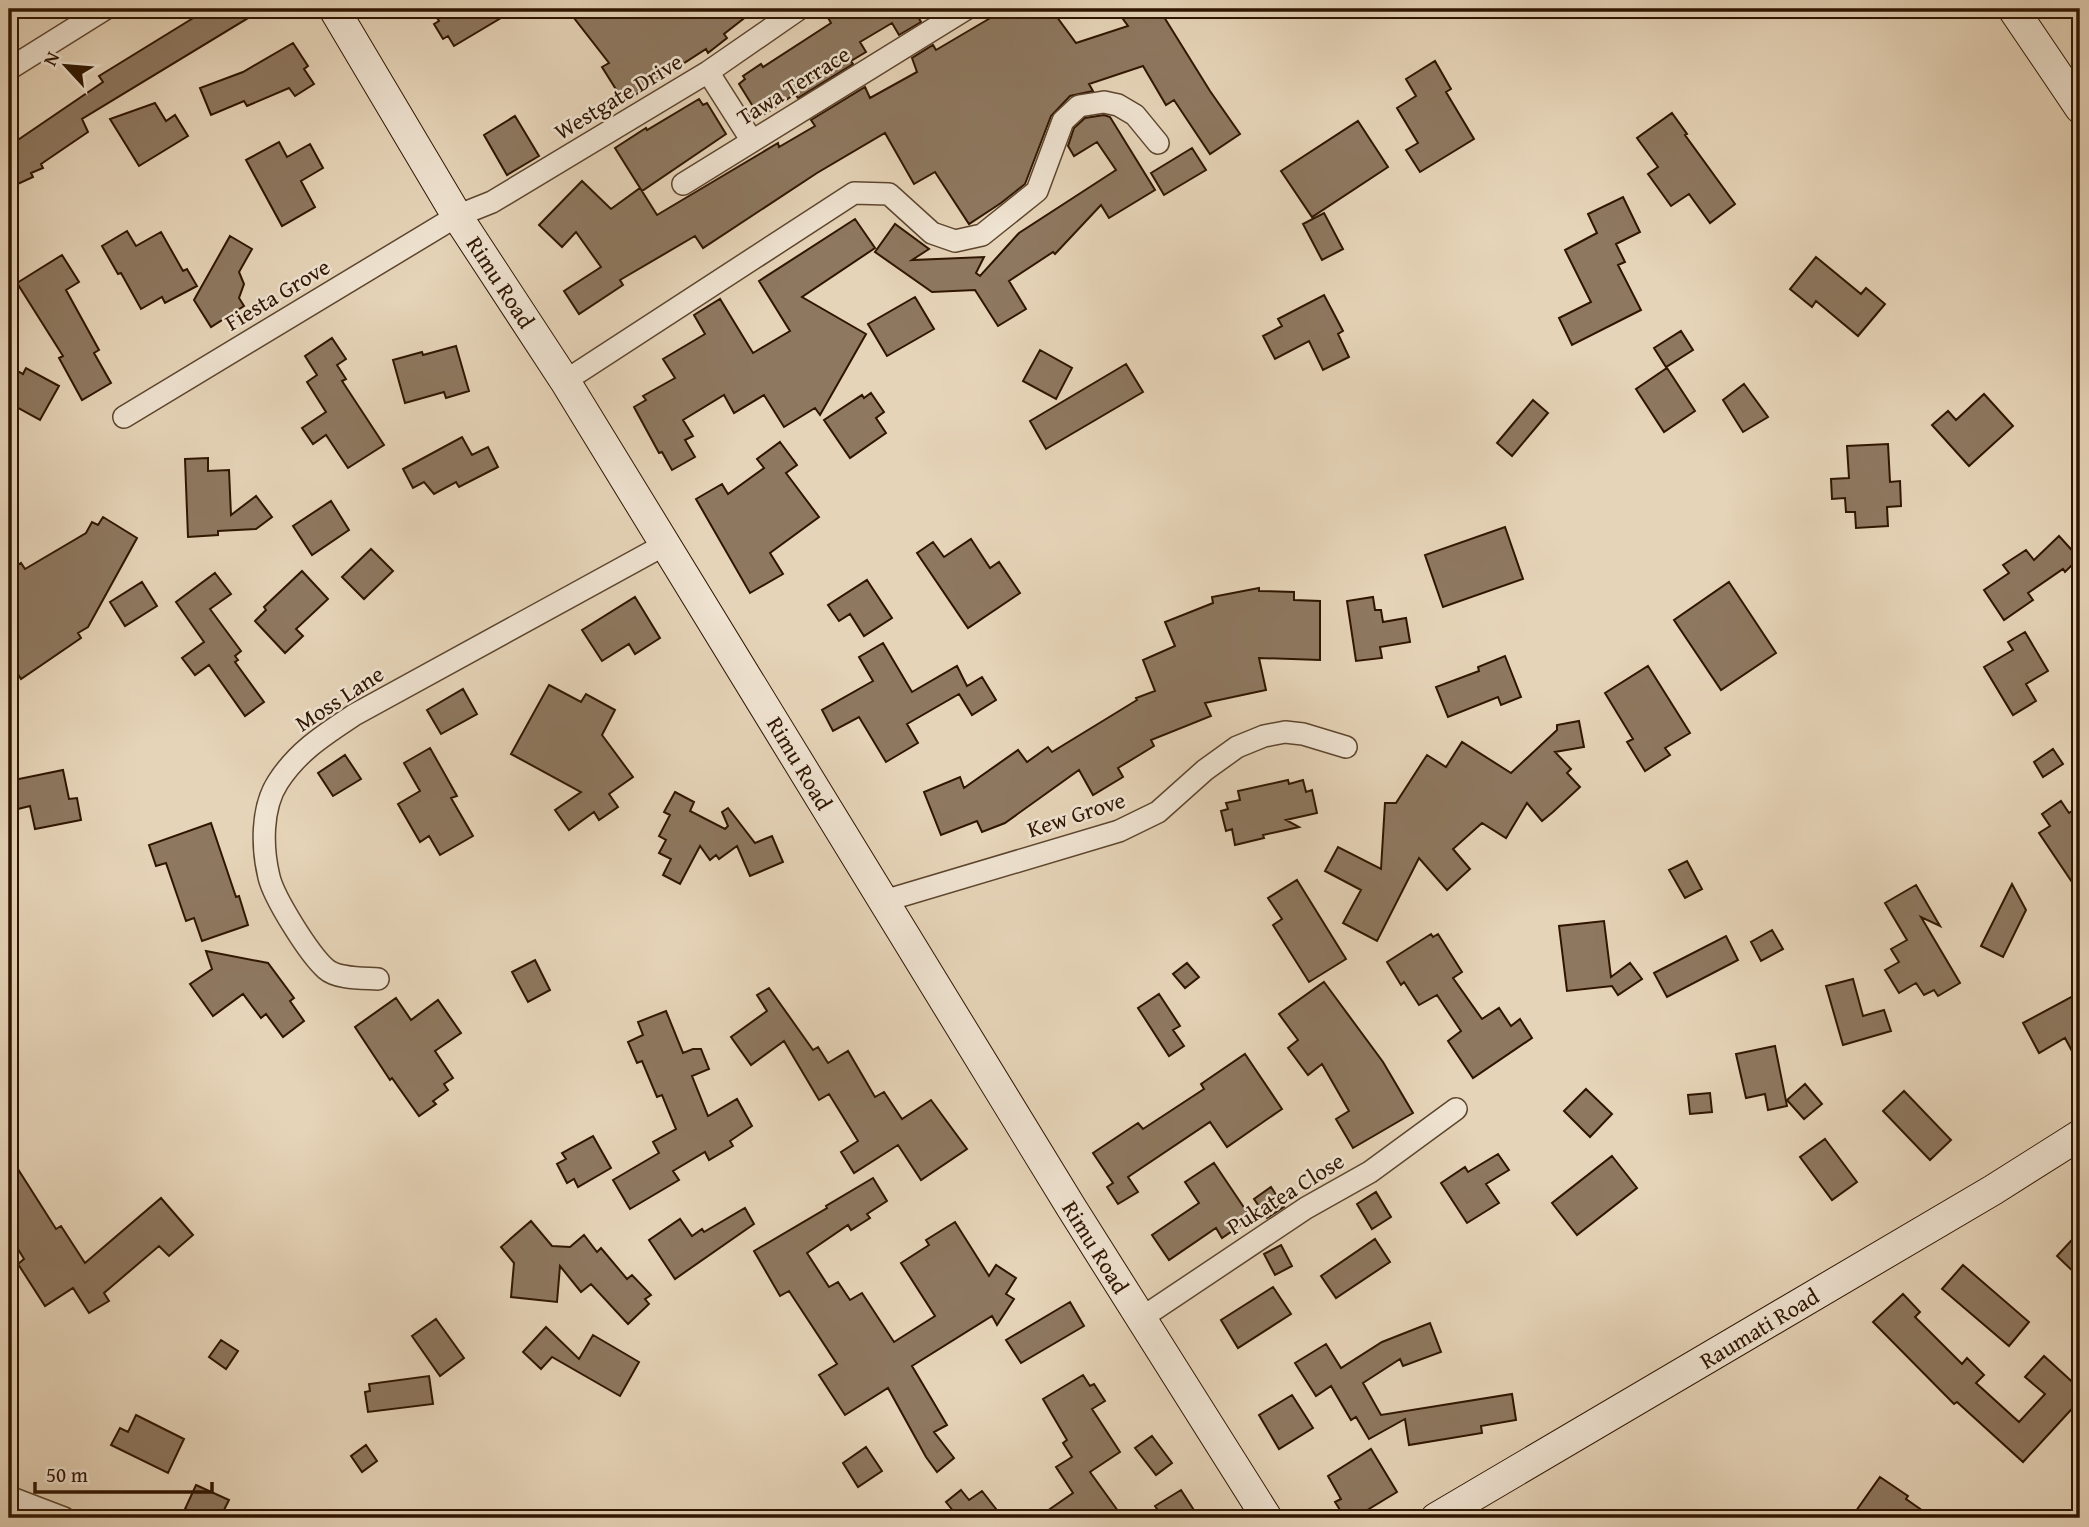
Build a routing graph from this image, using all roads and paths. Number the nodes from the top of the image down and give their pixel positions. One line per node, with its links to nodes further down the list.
1 (105, 9): 6 (street)
2 (334, 9): 12 (main road, Rimu Road)
3 (799, 9): 7 (street, Westgate Drive)
4 (966, 9): 9 (street, Tawa Terrace)
5 (2013, 9): 8 (main road)
6 (9, 69)
7 (708, 72): 9 (street); 12 (street, Westgate Drive)
8 (2080, 108)
9 (752, 141): 11 (street, Tawa Terrace)
10 (1157, 144): 13 (street)
11 (683, 184)
12 (457, 216): 13 (main road, Rimu Road); 14 (street, Fiesta Grove)
13 (565, 381): 15 (main road, Rimu Road)
14 (124, 417)
15 (666, 544): 17 (main road, Rimu Road); 18 (street, Moss Lane)
16 (1346, 747): 17 (street, Kew Grove)
17 (884, 901): 21 (main road, Rimu Road)
18 (378, 979)
19 (1456, 1109): 21 (street, Pukatea Close)
20 (2080, 1135): 25 (main road, Raumati Road)
21 (1140, 1318): 24 (main road, Rimu Road)
22 (9, 1497): 23 (street)
23 (64, 1518)
24 (1267, 1518)
25 (1436, 1518)

